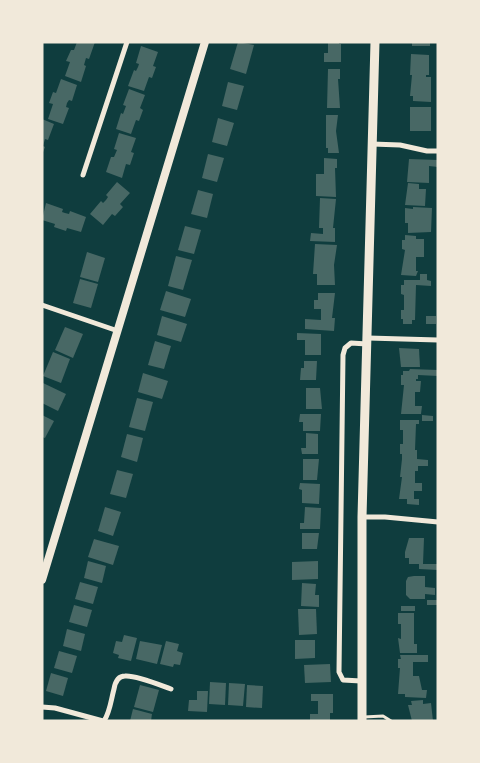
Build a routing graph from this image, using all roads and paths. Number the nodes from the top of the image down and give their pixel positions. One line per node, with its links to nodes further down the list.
1 (127, 42): 6 (street)
2 (205, 42): 8 (main road)
3 (375, 42): 4 (highway)
4 (372, 144): 5 (street); 10 (highway)
5 (438, 151)
6 (83, 175)
7 (42, 304): 8 (street)
8 (118, 332): 13 (main road)
9 (438, 340): 10 (street)
10 (367, 341): 11 (highway); 14 (street)
11 (362, 517): 12 (street); 14 (highway)
12 (438, 522)
13 (42, 580)
14 (361, 681): 17 (highway)
15 (171, 689): 18 (street)
16 (42, 707): 18 (street)
17 (362, 719): 19 (lane)
18 (103, 721)
19 (391, 721)

